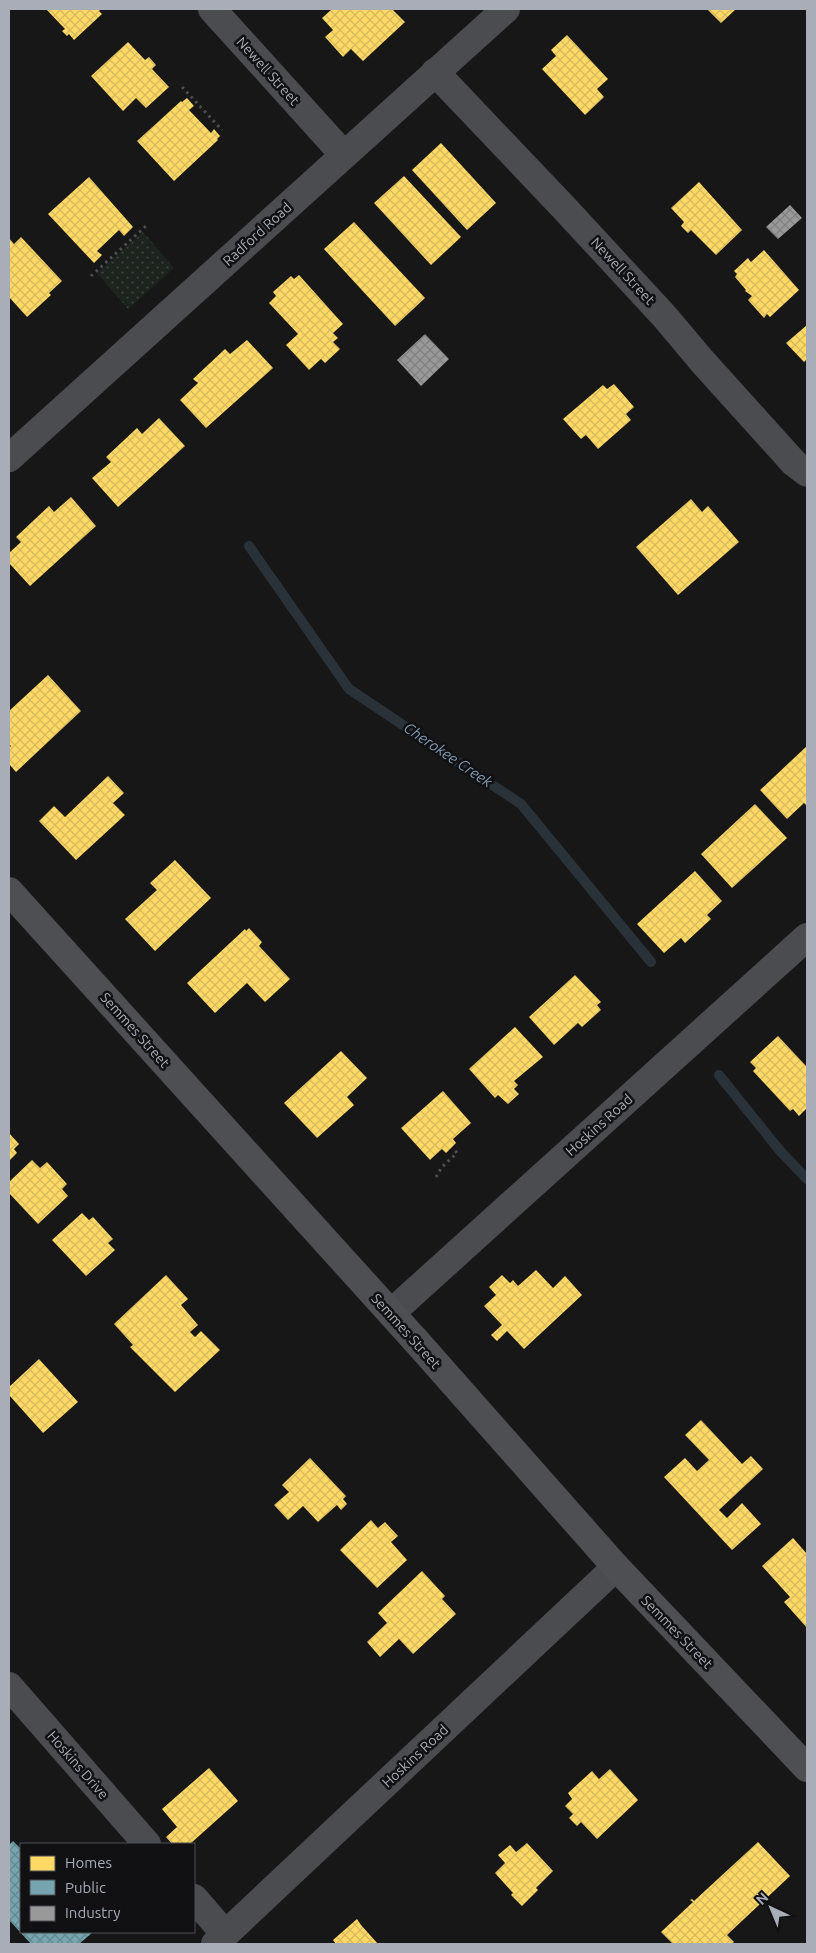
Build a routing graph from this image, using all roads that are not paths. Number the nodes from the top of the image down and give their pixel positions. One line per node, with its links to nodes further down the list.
1 (212, 9): 4 (street, Newell Street)
2 (506, 9): 3 (street, Radford Road)
3 (436, 72): 4 (street, Radford Road); 6 (street, Newell Street)
4 (344, 155): 5 (street, Radford Road)
5 (9, 458)
6 (807, 473)
7 (9, 891): 9 (main road, Semmes Street)
8 (807, 937): 9 (street, Hoskins Road)
9 (391, 1313): 10 (main road, Semmes Street)
10 (616, 1567): 12 (main road, Semmes Street); 15 (street, Hoskins Road)
11 (9, 1686): 13 (street, Hoskins Drive)
12 (807, 1768)
13 (146, 1843)
14 (195, 1900): 15 (street)
15 (220, 1939)

